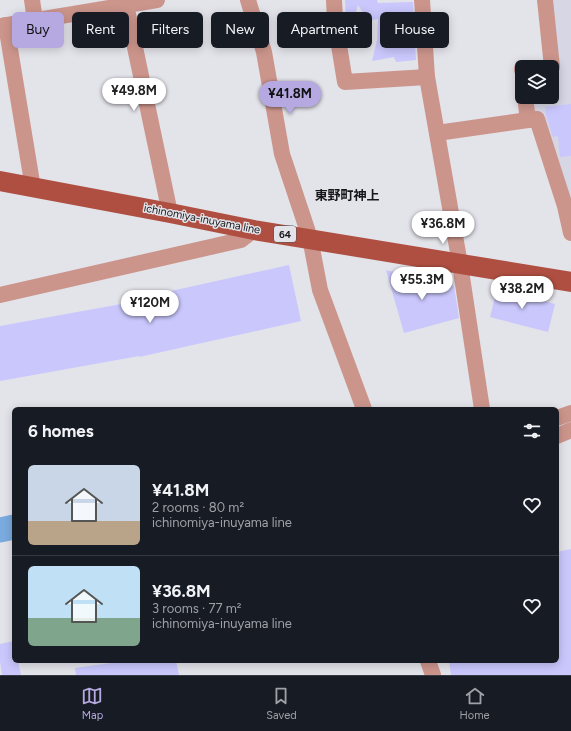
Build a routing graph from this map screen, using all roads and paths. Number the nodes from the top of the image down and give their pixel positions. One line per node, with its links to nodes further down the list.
1 (32, 0): 8 (street)
2 (157, 0): 7 (street)
3 (248, 0): 21 (street)
4 (334, 0): 12 (street)
5 (422, 0): 12 (street)
6 (545, 0): 11 (street)
7 (126, 3): 9 (street); 18 (street)
8 (34, 12)
9 (64, 15)
10 (3, 26): 17 (street)
11 (551, 60)
12 (427, 77): 15 (street)
13 (526, 104): 14 (street)
14 (528, 120): 15 (street); 20 (street)
15 (437, 133): 22 (street)
16 (0, 181): 17 (main road, ichinomiya-inuyama line / 64)
17 (33, 188): 18 (main road, ichinomiya-inuyama line / 64)
18 (170, 213): 19 (main road, ichinomiya-inuyama line / 64)
19 (254, 230): 21 (main road, ichinomiya-inuyama line / 64); 24 (street)
20 (571, 233)
21 (310, 238): 22 (main road, ichinomiya-inuyama line / 64); 25 (street)
22 (460, 264): 23 (main road, ichinomiya-inuyama line / 64); 26 (street)
23 (571, 282)
24 (0, 295)
25 (363, 407)
26 (482, 407)
27 (571, 413): 28 (street)
28 (559, 417)
29 (571, 430): 30 (street)
30 (559, 435)
31 (429, 663): 32 (street)
32 (432, 675)

